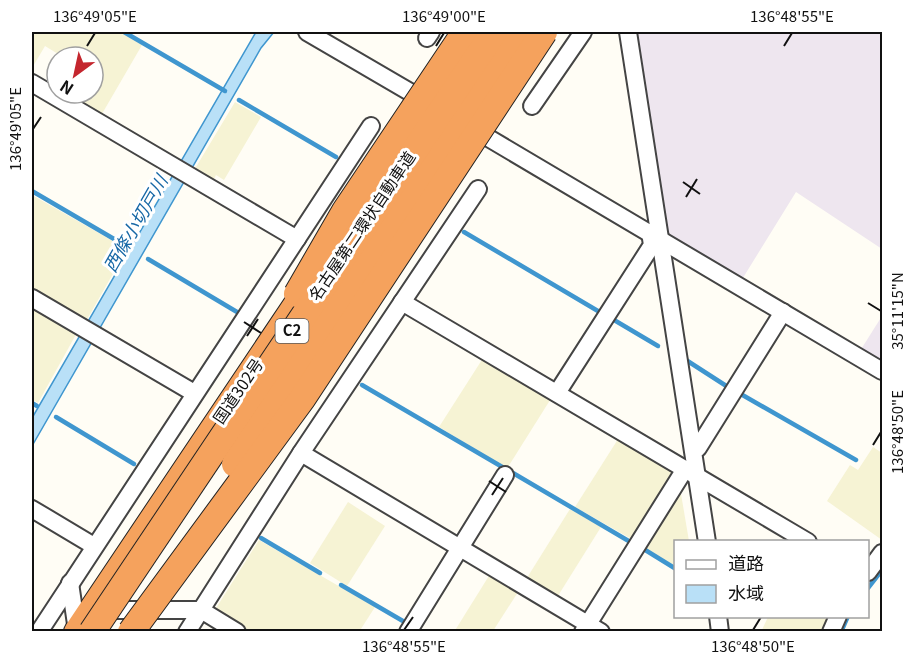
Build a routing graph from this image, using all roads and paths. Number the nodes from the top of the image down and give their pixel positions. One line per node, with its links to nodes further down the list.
1 (307, 32): 10 (street)
2 (465, 32): 29 (highway, bridge)
3 (480, 32): 10 (highway, 国道302号)
4 (494, 32): 29 (highway, 名古屋第二環状自動車道 / C2, bridge)
5 (522, 32): 42 (highway, 名古屋第二環状自動車道 / C2, bridge)
6 (544, 32): 43 (highway, bridge)
7 (583, 32): 11 (street)
8 (628, 32): 15 (street)
9 (32, 83): 16 (street)
10 (432, 104): 15 (street); 17 (highway, 国道302号)
11 (532, 106)
12 (371, 126): 14 (street)
13 (478, 189): 19 (street)
14 (312, 216): 16 (street); 17 (street)
15 (656, 236): 20 (street); 23 (street); 24 (street)
16 (297, 239): 22 (street)
17 (330, 254): 39 (highway, 国道302号)
18 (32, 297): 22 (street)
19 (402, 302): 23 (street); 25 (street)
20 (783, 312): 21 (street); 24 (street)
21 (882, 371)
22 (194, 393): 32 (street)
23 (557, 393): 26 (street)
24 (693, 449): 26 (street)
25 (301, 453): 33 (street); 37 (street)
26 (691, 472): 30 (street); 31 (street); 40 (street)
27 (505, 475): 33 (street)
28 (32, 509): 32 (street)
29 (171, 514): 39 (highway, 名古屋第二環状自動車道 / C2, bridge)
30 (707, 540)
31 (805, 540)
32 (94, 546): 36 (street)
33 (460, 548): 40 (street); 46 (street)
34 (882, 553): 35 (street)
35 (869, 569)
36 (70, 583): 39 (street); 41 (street)
37 (201, 610): 39 (street); 44 (street); 45 (street)
38 (837, 618): 47 (street)
39 (84, 626)
40 (591, 629)
41 (39, 632)
42 (122, 632)
43 (131, 632)
44 (188, 632)
45 (237, 632)
46 (408, 632)
47 (831, 632)

